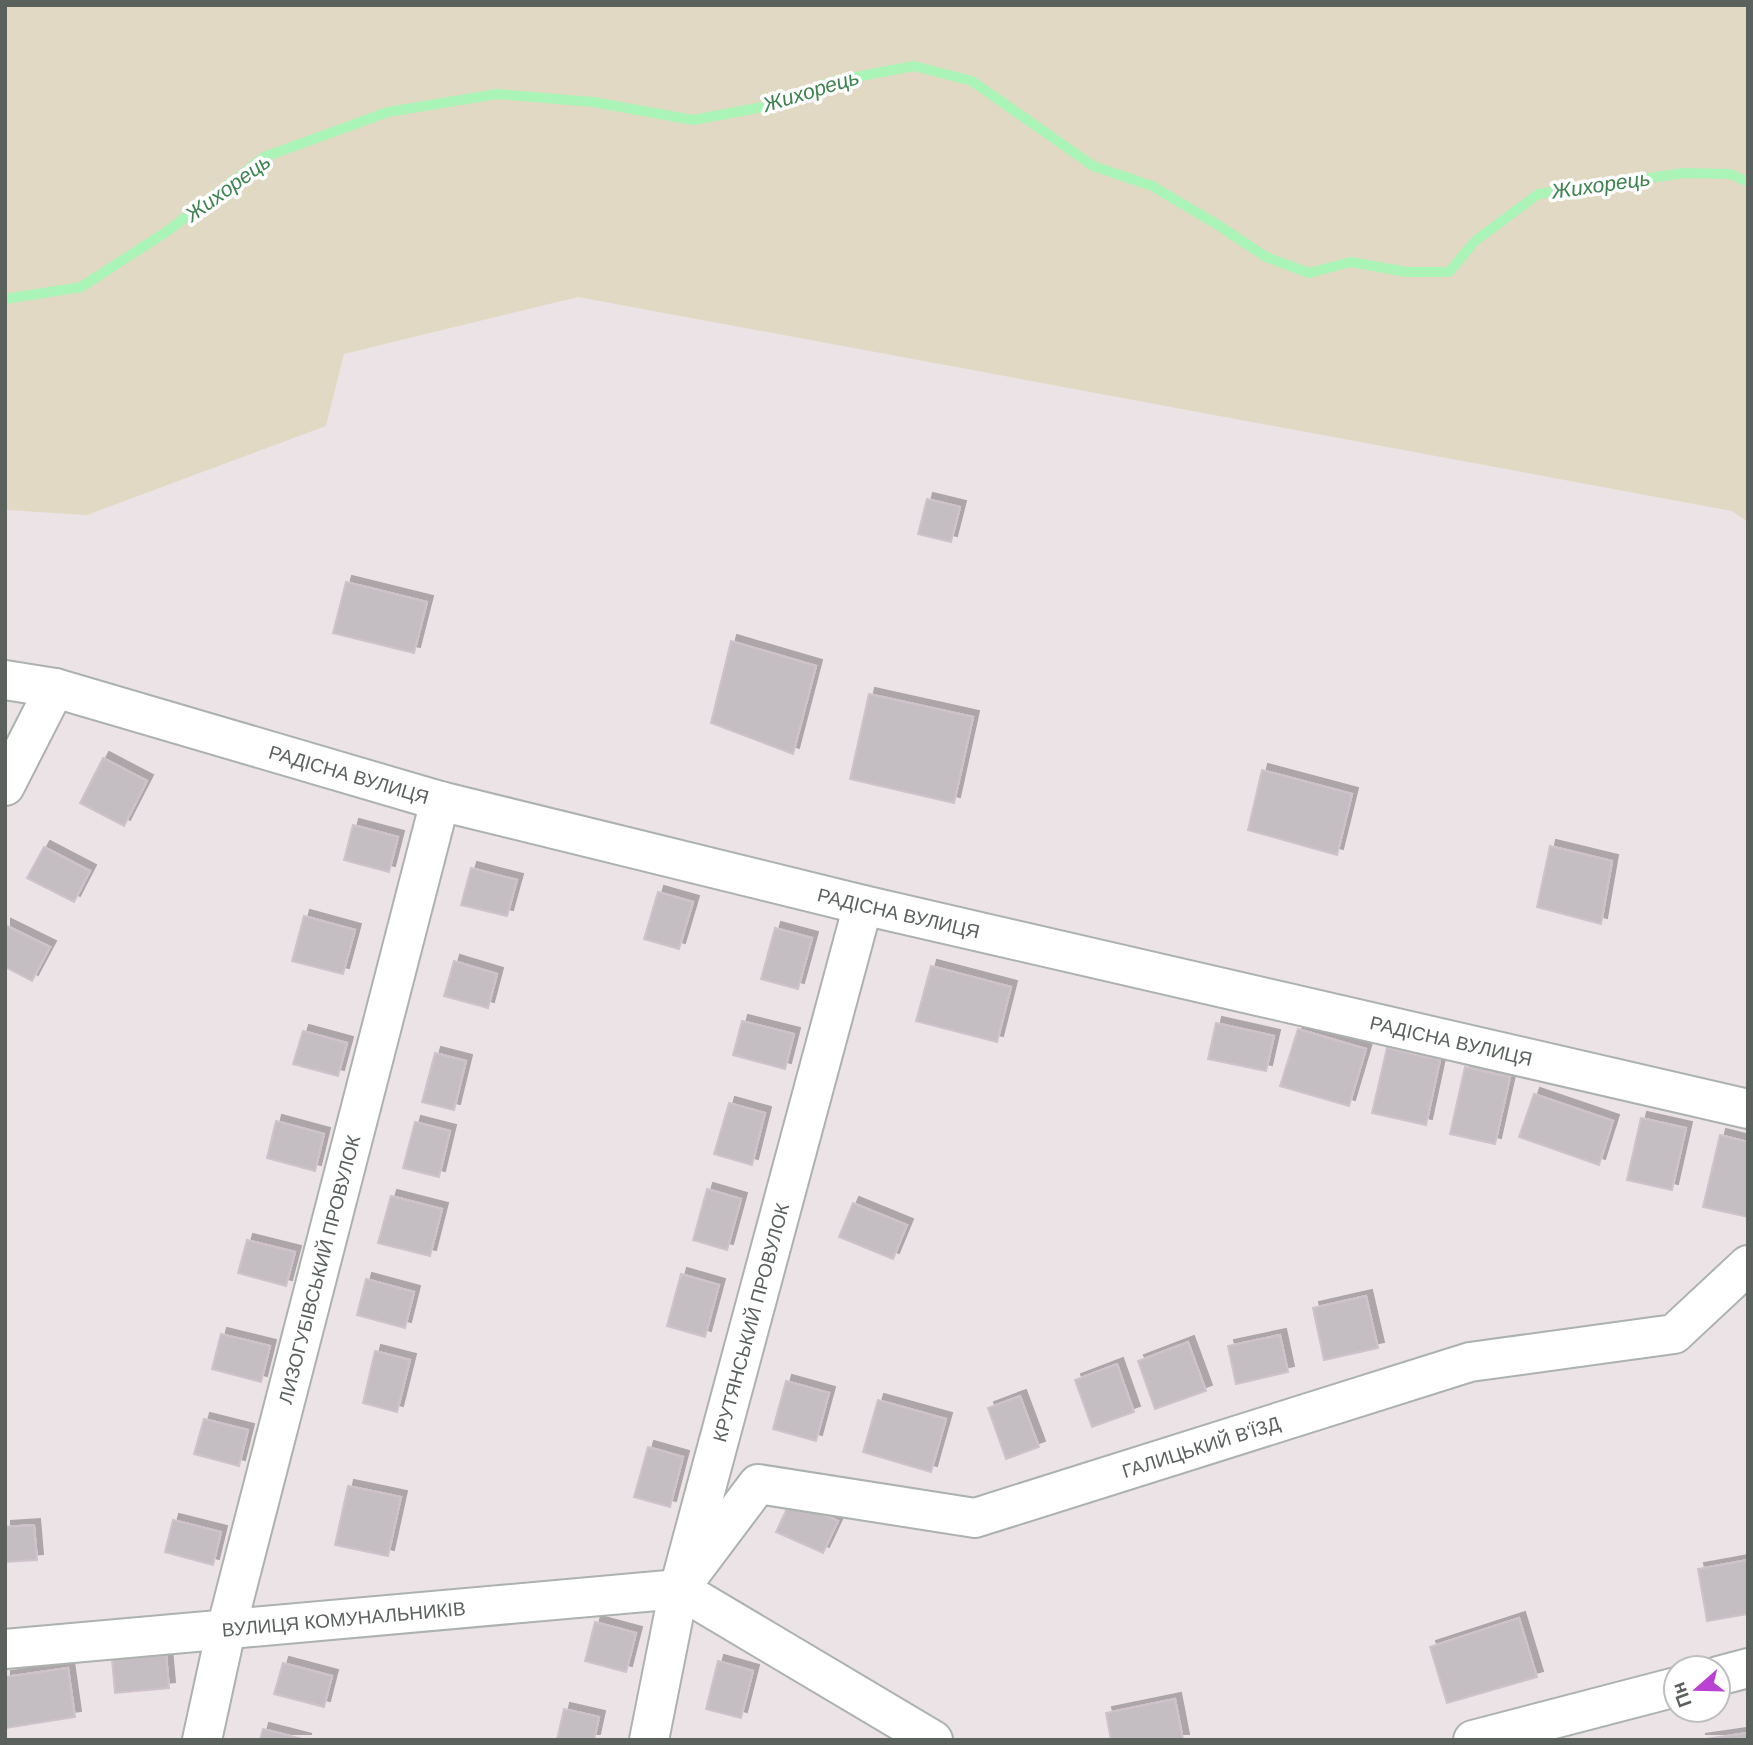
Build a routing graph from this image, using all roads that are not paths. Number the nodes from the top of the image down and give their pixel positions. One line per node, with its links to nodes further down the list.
1 (5, 680): 2 (street, РАДІСНА ВУЛИЦЯ)
2 (55, 688): 3 (street); 4 (street, РАДІСНА ВУЛИЦЯ)
3 (5, 786)
4 (440, 801): 5 (street, РАДІСНА ВУЛИЦЯ); 9 (street, ЛИЗОГУБІВСЬКИЙ ПРОВУЛОК)
5 (863, 905): 6 (street, РАДІСНА ВУЛИЦЯ); 8 (street, КРУТЯНСЬКИЙ ПРОВУЛОК)
6 (1748, 1110)
7 (1748, 1265): 8 (street, ГАЛИЦЬКИЙ В'ЇЗД)
8 (679, 1589): 9 (street, ВУЛИЦЯ КОМУНАЛЬНИКІВ); 13 (street, КРУТЯНСЬКИЙ ПРОВУЛОК); 14 (street)
9 (226, 1630): 10 (street, ВУЛИЦЯ КОМУНАЛЬНИКІВ); 12 (street, ЛИЗОГУБІВСЬКИЙ ПРОВУЛОК)
10 (5, 1649)
11 (1662, 1690): 15 (street)
12 (202, 1740)
13 (649, 1740)
14 (933, 1740)
15 (1472, 1740)

